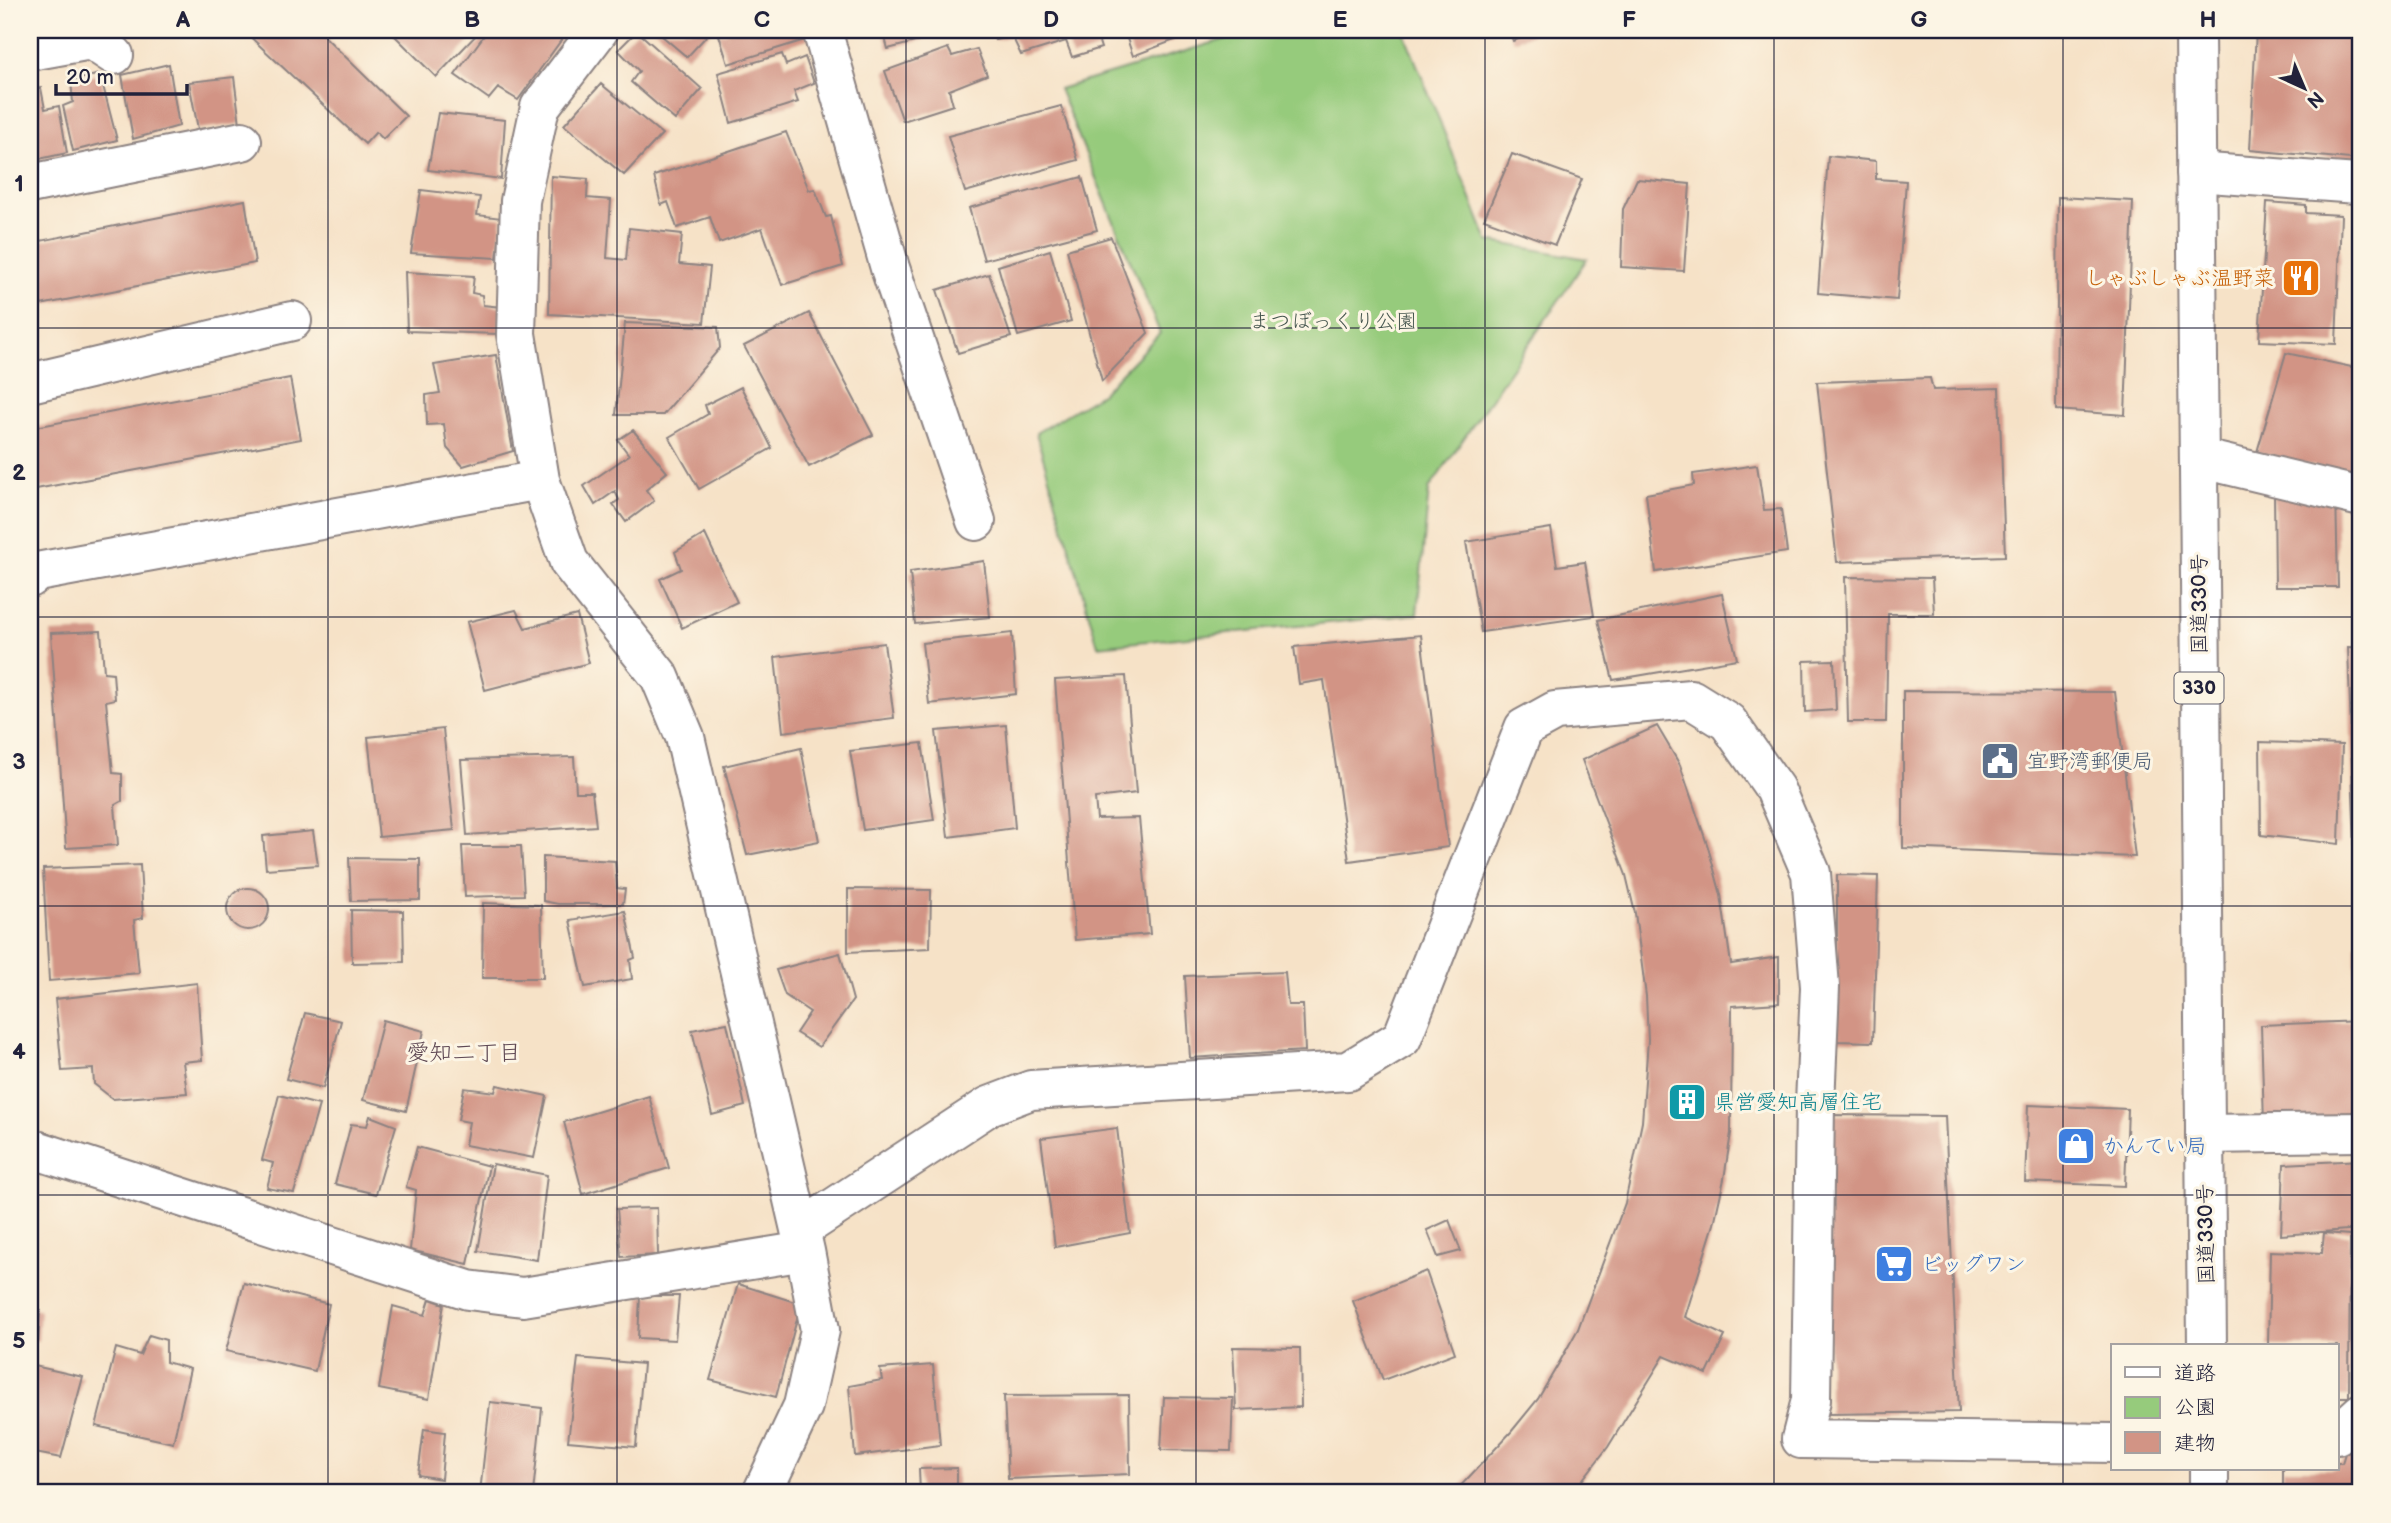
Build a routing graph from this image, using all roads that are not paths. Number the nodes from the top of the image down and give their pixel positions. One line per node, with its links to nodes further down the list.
1 (598, 30): 13 (main road)
2 (821, 30): 15 (main road)
3 (2195, 30): 7 (main road, 国道330号 / 330)
4 (30, 51): 5 (main road)
5 (114, 55)
6 (242, 141): 8 (main road)
7 (2196, 172): 9 (main road); 12 (main road, 国道330号 / 330)
8 (30, 184)
9 (2357, 184)
10 (292, 321): 11 (main road)
11 (30, 383)
12 (2199, 458): 14 (main road); 18 (main road, 国道330号 / 330)
13 (540, 480): 16 (main road); 20 (main road)
14 (2361, 497)
15 (976, 521)
16 (30, 578)
17 (2361, 1132): 18 (main road)
18 (2205, 1134): 21 (main road, 国道330号 / 330)
19 (30, 1149): 20 (main road)
20 (803, 1241): 24 (main road); 26 (main road)
21 (2207, 1344)
22 (2361, 1413): 23 (main road)
23 (2338, 1435)
24 (2111, 1443)
25 (2208, 1470): 27 (main road)
26 (762, 1493)
27 (2209, 1493)

